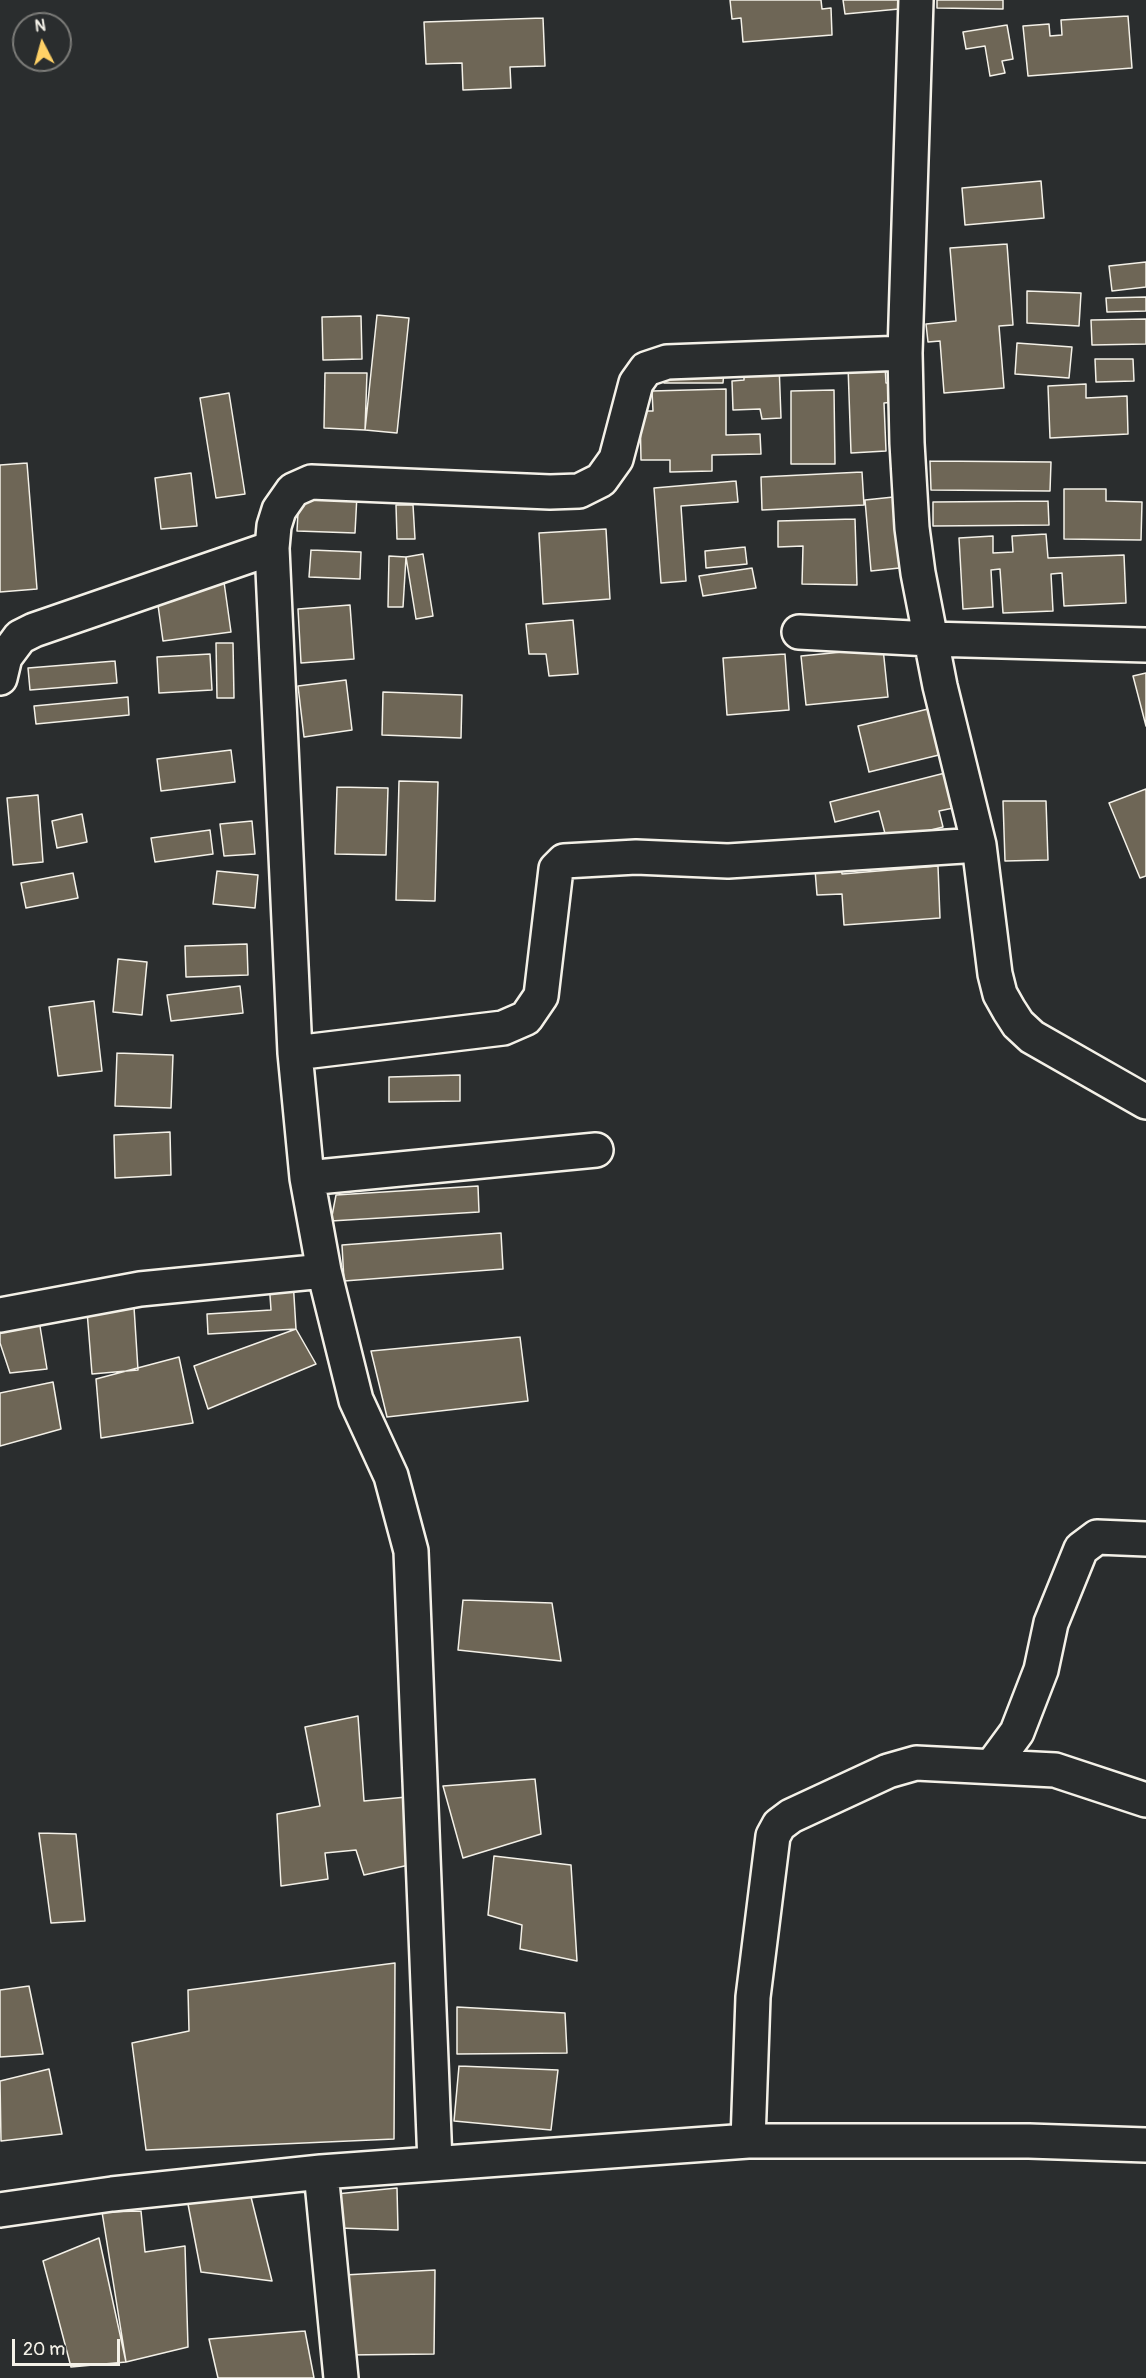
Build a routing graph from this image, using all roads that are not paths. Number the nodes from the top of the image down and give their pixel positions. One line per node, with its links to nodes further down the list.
1 (916, 0): 2 (street)
2 (905, 353): 3 (street); 5 (street)
3 (272, 548): 7 (street); 9 (street)
4 (799, 632): 5 (street)
5 (930, 639): 6 (street); 8 (street)
6 (1146, 645)
7 (0, 678)
8 (979, 845): 9 (street); 10 (street)
9 (295, 1053): 12 (street)
10 (1146, 1102)
11 (596, 1150): 12 (street)
12 (307, 1178): 13 (street)
13 (324, 1271): 14 (street); 20 (street)
14 (0, 1315)
15 (1146, 1539): 16 (street)
16 (992, 1766): 17 (street); 18 (street)
17 (1146, 1800)
18 (748, 2141): 19 (street); 20 (street)
19 (1146, 2145)
20 (435, 2163): 21 (street)
21 (321, 2172): 22 (street); 23 (street)
22 (0, 2210)
23 (341, 2378)

